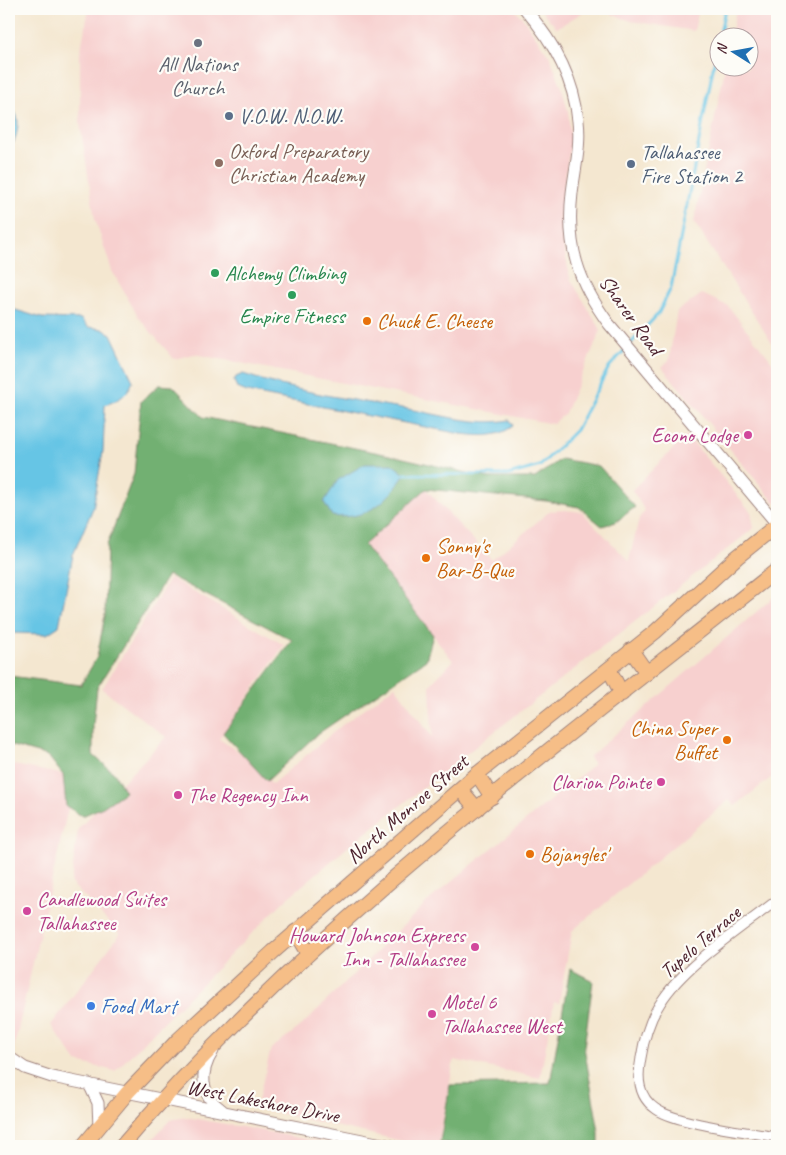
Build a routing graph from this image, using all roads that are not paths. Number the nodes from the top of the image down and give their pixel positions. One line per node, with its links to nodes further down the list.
1 (525, 9): 2 (street, Sharer Road)
2 (777, 524): 4 (main road, North Monroe Street)
3 (777, 570): 6 (main road, North Monroe Street)
4 (630, 650): 5 (main road, North Monroe Street); 6 (main road)
5 (609, 669): 7 (main road); 8 (main road, North Monroe Street)
6 (647, 673): 7 (main road, North Monroe Street)
7 (622, 694): 10 (main road, North Monroe Street)
8 (477, 774): 9 (main road, North Monroe Street); 10 (main road)
9 (460, 789): 11 (main road); 13 (main road, North Monroe Street)
10 (492, 797): 11 (main road, North Monroe Street)
11 (477, 809): 14 (main road, North Monroe Street)
12 (777, 900): 22 (street, Tupelo Terrace)
13 (296, 932): 14 (main road); 18 (main road, North Monroe Street)
14 (308, 954): 15 (main road, North Monroe Street)
15 (218, 1044): 19 (main road, North Monroe Street); 20 (street)
16 (9, 1056): 17 (street, West Lakeshore Drive)
17 (89, 1084): 18 (street, West Lakeshore Drive); 21 (street)
18 (128, 1092): 19 (street, West Lakeshore Drive); 21 (main road, North Monroe Street)
19 (161, 1100): 20 (street, West Lakeshore Drive); 24 (main road, North Monroe Street)
20 (226, 1112): 25 (street, West Lakeshore Drive)
21 (99, 1127): 23 (main road, North Monroe Street)
22 (777, 1137)
23 (84, 1146)
24 (122, 1146)
25 (392, 1146)

